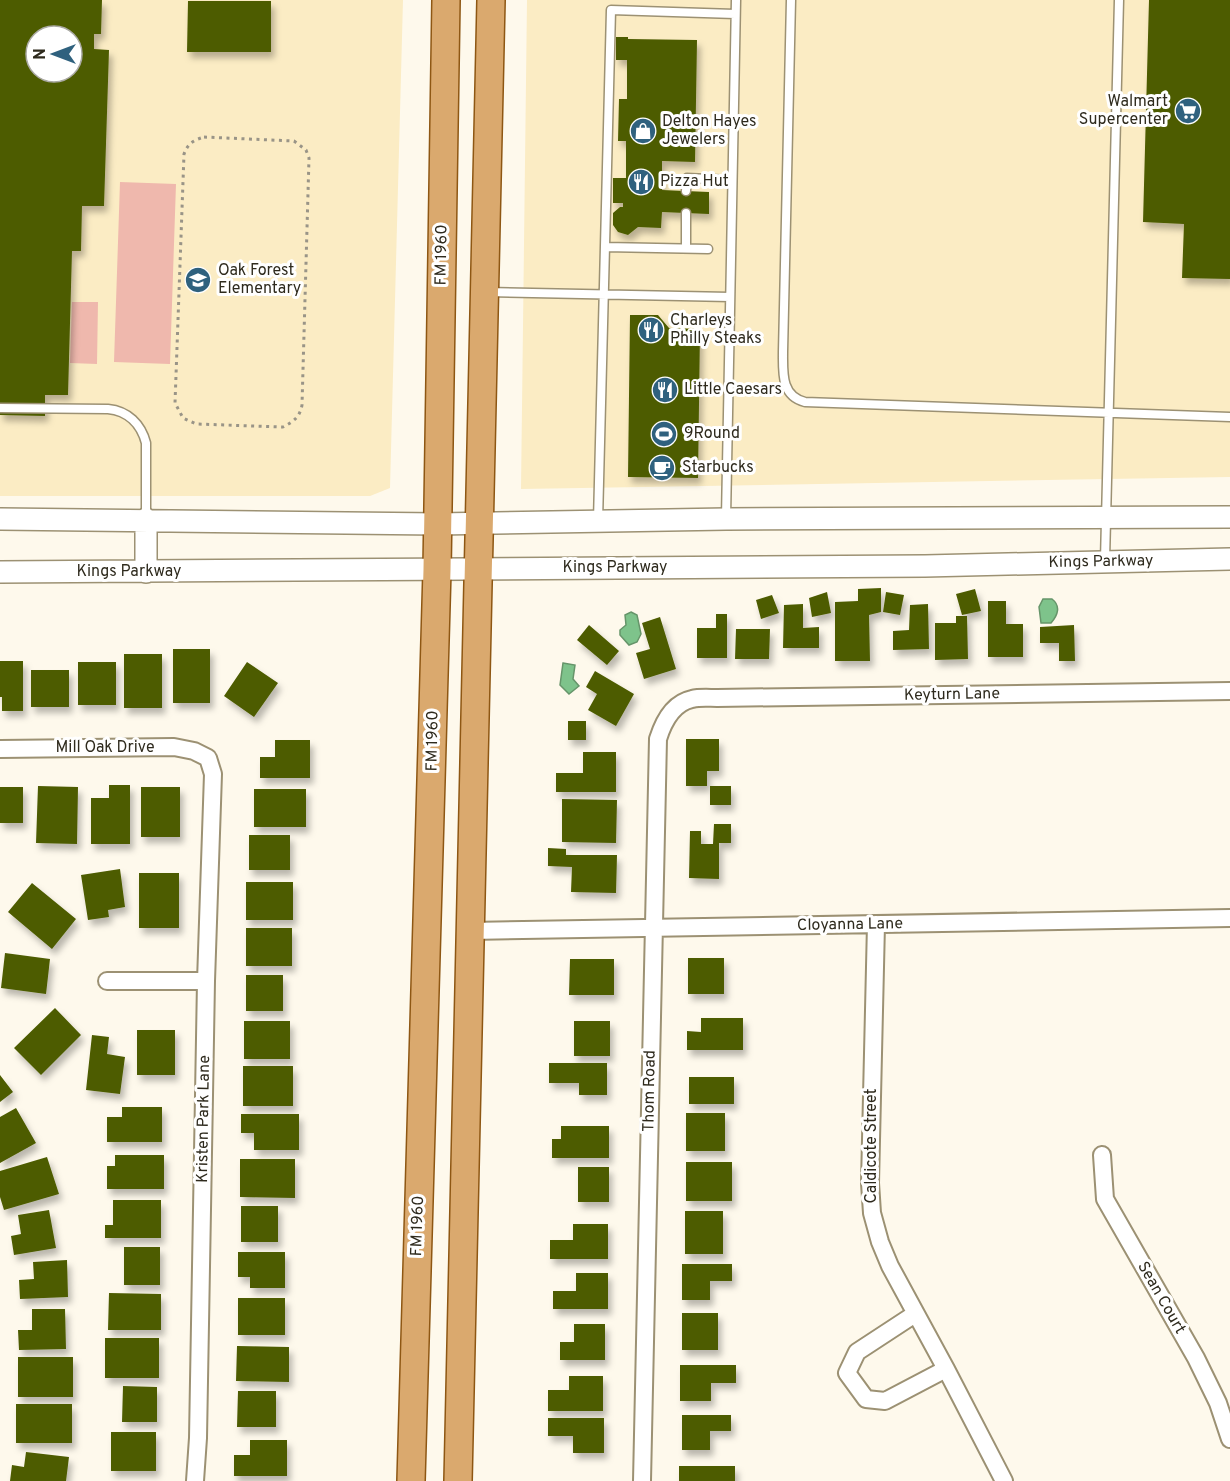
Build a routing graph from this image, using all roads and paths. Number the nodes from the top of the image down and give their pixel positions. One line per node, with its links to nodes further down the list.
1 (446, 0): 27 (main road, FM 1960 / FM 1960)
2 (491, 0): 13 (main road)
3 (736, 0): 6 (lane)
4 (790, 0): 17 (lane)
5 (1119, 0): 17 (lane)
6 (735, 14): 7 (lane); 10 (lane)
7 (732, 180): 8 (lane); 15 (lane)
8 (686, 191)
9 (686, 213): 11 (lane)
10 (604, 248): 11 (lane); 14 (lane)
11 (686, 248): 12 (lane)
12 (708, 249)
13 (483, 291): 14 (lane); 26 (main road)
14 (603, 294): 15 (lane); 25 (lane)
15 (730, 297): 24 (lane)
16 (0, 408): 23 (lane)
17 (1108, 412): 18 (lane); 20 (lane)
18 (1230, 417)
19 (196, 424): 19 (path)
20 (1105, 517): 21 (street); 24 (street); 29 (lane)
21 (1230, 517)
22 (0, 519): 23 (street)
23 (146, 519): 27 (street); 33 (street)
24 (726, 519): 25 (street)
25 (597, 521): 26 (street)
26 (478, 523): 27 (street); 31 (main road)
27 (438, 524): 30 (main road, FM 1960 / FM 1960)
28 (1230, 559): 29 (street, Kings Parkway)
29 (1105, 562): 31 (street, Kings Parkway)
30 (437, 570): 31 (street, Kings Parkway); 33 (street, Kings Parkway); 49 (main road, FM 1960 / FM 1960)
31 (477, 570): 41 (main road)
32 (0, 572): 33 (street, Kings Parkway)
33 (146, 572)
34 (1230, 691): 35 (street, Keyturn Lane)
35 (676, 707): 40 (street, Thom Road)
36 (0, 749): 37 (street, Mill Oak Drive)
37 (208, 758): 43 (street, Kristen Park Lane)
38 (1230, 918): 39 (street, Cloyanna Lane)
39 (876, 924): 40 (street, Cloyanna Lane); 45 (street, Caldicote Street)
40 (654, 928): 41 (street, Cloyanna Lane); 51 (street, Thom Road)
41 (470, 932): 50 (main road)
42 (107, 981): 43 (street)
43 (206, 981): 48 (street, Kristen Park Lane)
44 (1102, 1155): 47 (street, Sean Court)
45 (915, 1314): 46 (street, Caldicote Street); 46 (street)
46 (946, 1369): 52 (street, Caldicote Street)
47 (1230, 1439)
48 (195, 1481)
49 (411, 1481)
50 (458, 1481)
51 (642, 1481)
52 (1004, 1481)

